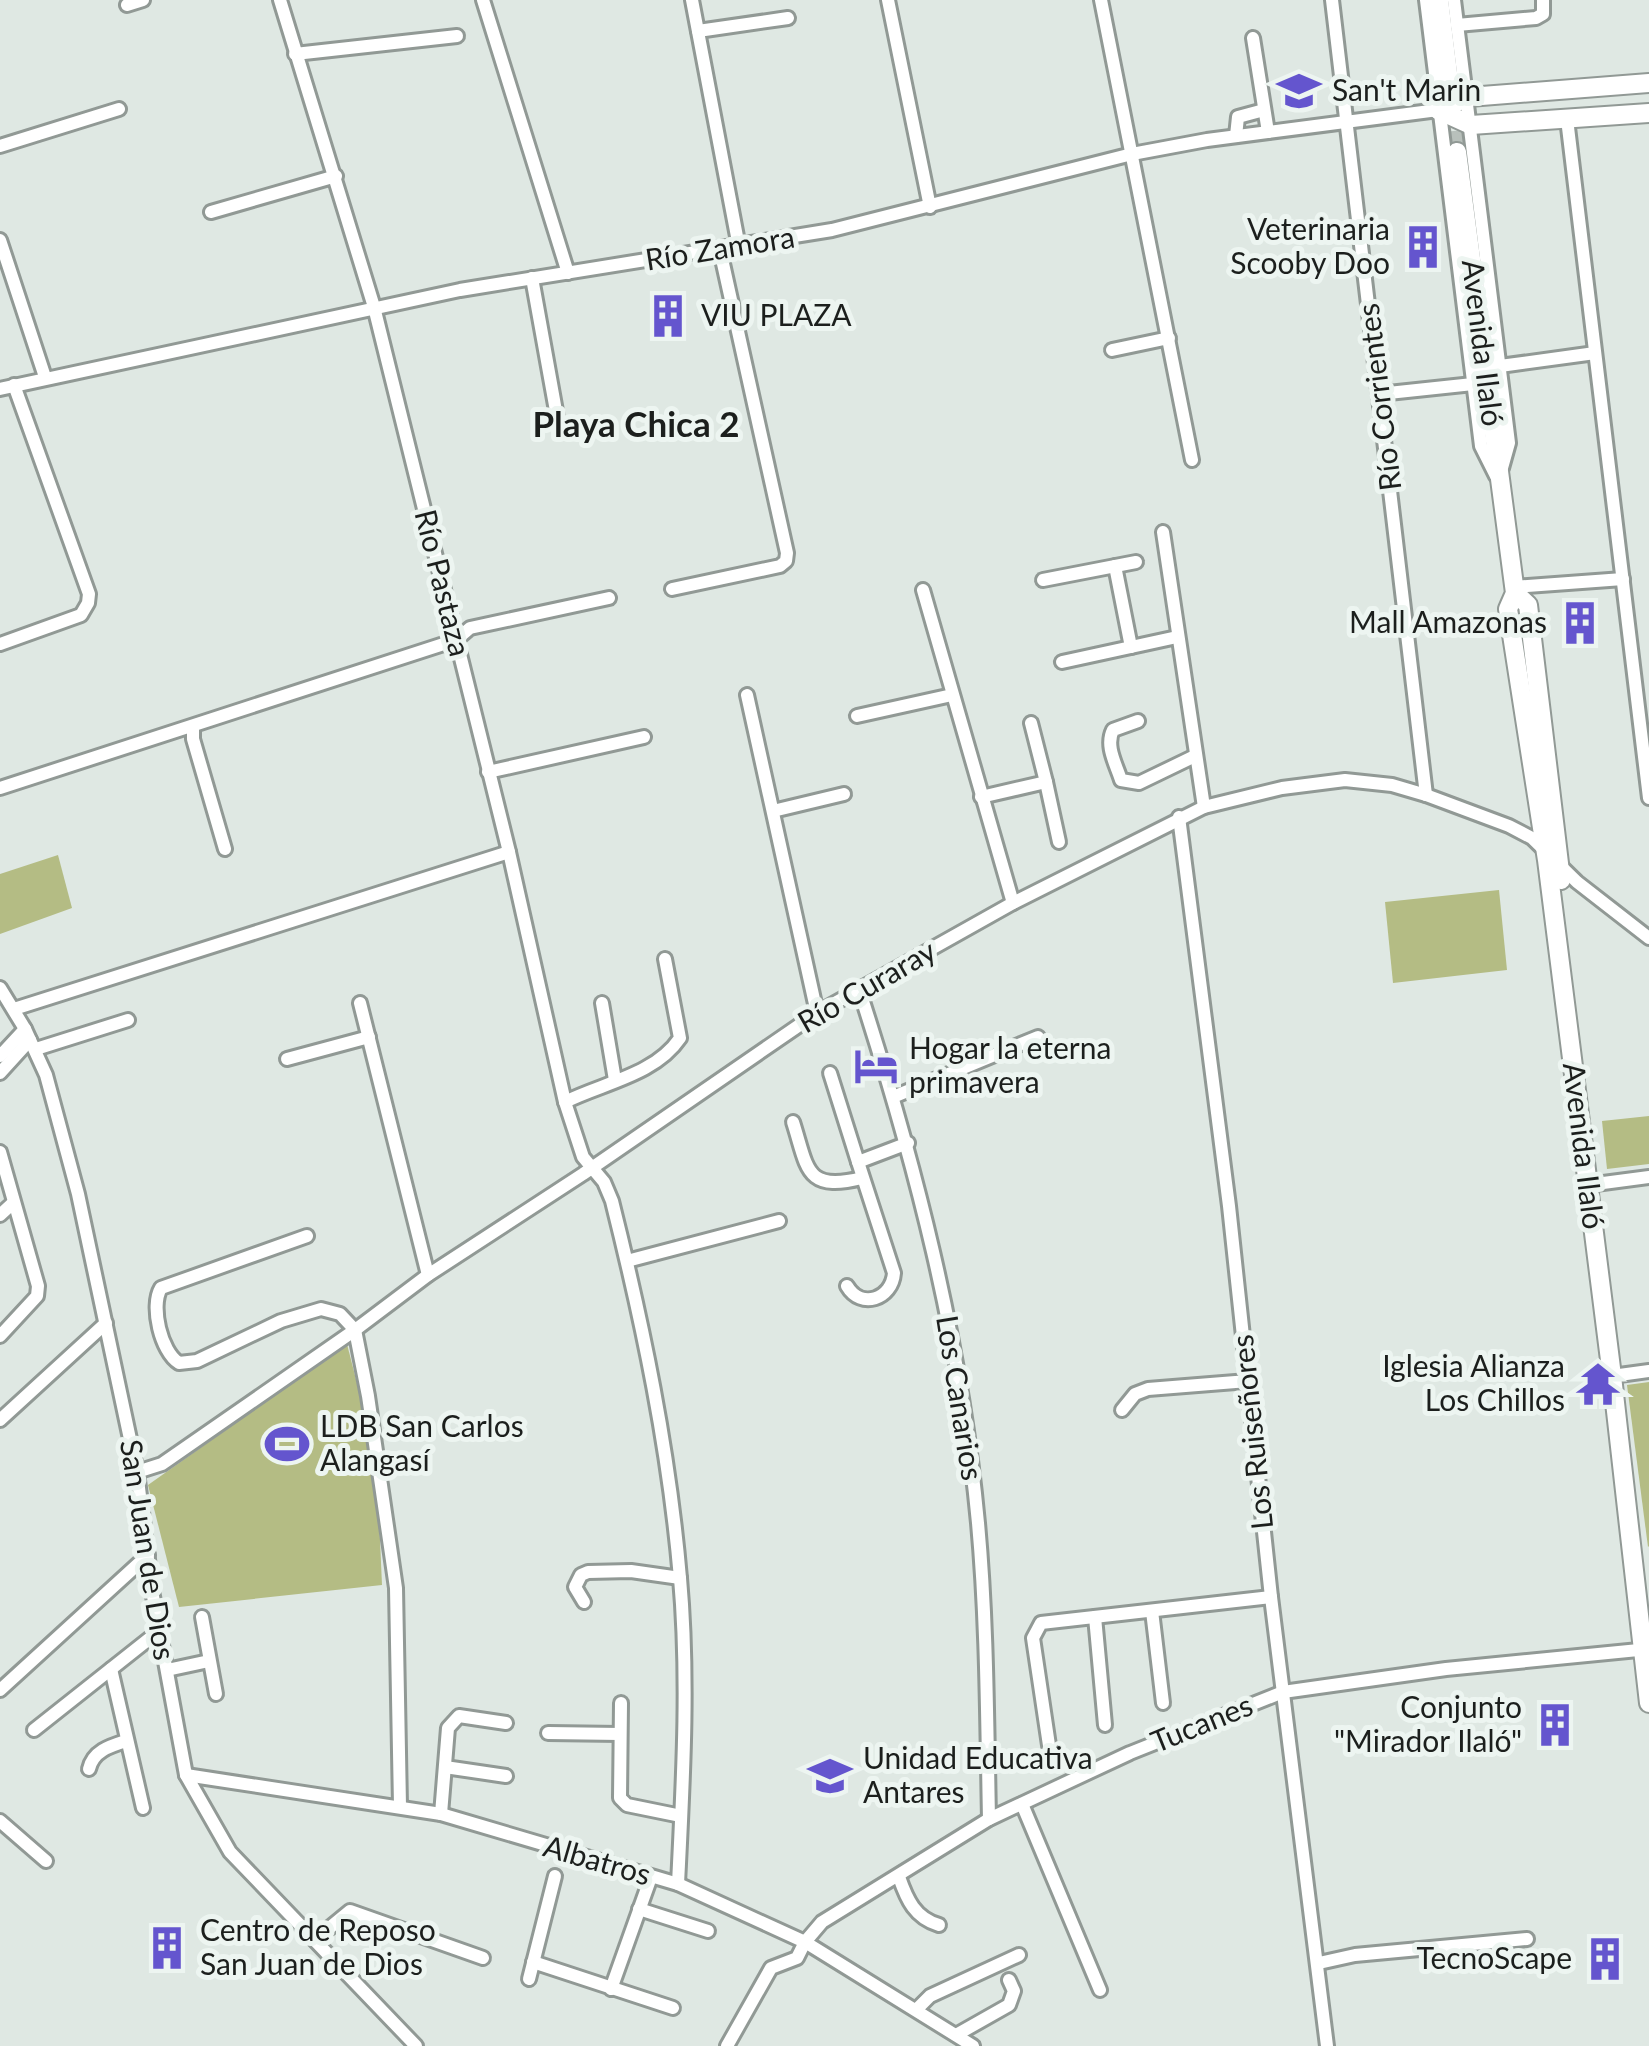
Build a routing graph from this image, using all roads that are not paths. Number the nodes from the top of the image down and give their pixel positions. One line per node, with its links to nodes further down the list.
1 (143, 0): 12 (street)
2 (280, 0): 18 (street, Río Pastaza)
3 (483, 0): 40 (street)
4 (692, 0): 15 (street)
5 (888, 0): 35 (street)
6 (1101, 0): 33 (street)
7 (1332, 0): 27 (street, Río Corrientes)
8 (1426, 0): 24 (street)
9 (1440, 0): 20 (main road)
10 (1454, 0): 14 (street)
11 (1544, 0): 14 (street)
12 (126, 5)
13 (788, 18): 15 (street)
14 (1457, 25): 21 (street)
15 (698, 30): 38 (street)
16 (456, 36): 18 (street)
17 (1253, 38): 23 (street)
18 (295, 54): 34 (street, Río Pastaza)
19 (1649, 83): 21 (main road)
20 (1450, 89)
21 (1468, 96): 24 (main road); 28 (street)
22 (119, 109): 31 (street)
23 (1264, 110): 29 (street); 30 (street)
24 (1438, 110): 27 (street, Río Zamora); 28 (main road); 48 (street)
25 (1649, 113): 26 (main road)
26 (1567, 120): 28 (main road); 45 (street)
27 (1348, 122): 29 (street, Río Zamora); 50 (street, Río Corrientes)
28 (1471, 125): 46 (street)
29 (1268, 132): 30 (street, Río Zamora)
30 (1236, 136): 33 (street, Río Zamora)
31 (0, 146)
32 (1458, 152): 53 (main road, Avenida Ilaló)
33 (1132, 154): 35 (street, Río Zamora); 43 (street)
34 (336, 176): 36 (street); 42 (street, Río Pastaza)
35 (930, 207): 38 (street, Río Zamora)
36 (212, 212)
37 (0, 240): 47 (street)
38 (739, 247): 39 (street, Río Zamora)
39 (720, 250): 40 (street, Río Zamora); 59 (street)
40 (568, 272): 41 (street, Río Zamora)
41 (532, 278): 42 (street, Río Zamora); 51 (street)
42 (374, 307): 47 (street, Río Zamora); 64 (street, Río Pastaza)
43 (1170, 338): 44 (street); 52 (street)
44 (1112, 350)
45 (1595, 353): 46 (street); 57 (street)
46 (1500, 366): 53 (street)
47 (45, 378): 49 (street, Río Zamora)
48 (1472, 384): 50 (street); 53 (street)
49 (7, 387): 65 (street)
50 (1379, 394): 80 (street, Río Corrientes)
51 (558, 422)
52 (1192, 460)
53 (1499, 481): 61 (main road, Avenida Ilaló)
54 (1163, 532): 63 (street)
55 (1136, 562): 56 (street)
56 (1115, 566): 58 (street); 66 (street)
57 (1623, 579): 61 (street); 82 (street)
58 (1043, 580)
59 (672, 589)
60 (923, 590): 69 (street)
61 (1514, 590): 88 (main road, Avenida Ilaló); 90 (main road, Avenida Ilaló)
62 (610, 598): 64 (street)
63 (1177, 637): 66 (street); 75 (street)
64 (456, 640): 73 (street); 76 (street, Río Pastaza)
65 (0, 644)
66 (1131, 647): 67 (street)
67 (1062, 662)
68 (747, 695): 84 (street)
69 (952, 695): 70 (street); 81 (street)
70 (857, 716)
71 (1138, 720): 75 (street)
72 (1030, 723): 77 (street)
73 (194, 726): 78 (street); 87 (street)
74 (644, 737): 76 (street)
75 (1196, 756): 83 (street)
76 (488, 772): 89 (street, Río Pastaza)
77 (1046, 782): 81 (street); 86 (street)
78 (0, 788)
79 (844, 794): 84 (street)
80 (1426, 795): 83 (street, Río Curaray); 88 (street, Río Curaray)
81 (981, 798): 91 (street)
82 (1649, 798)
83 (1204, 807): 85 (street, Río Curaray)
84 (773, 812): 99 (street)
85 (1180, 817): 91 (street, Río Curaray); 131 (street, Los Ruiseñores)
86 (1059, 842)
87 (225, 849)
88 (1544, 851): 90 (street, Río Curaray); 118 (main road, Avenida Ilaló)
89 (509, 852): 98 (street); 110 (street, Río Pastaza)
90 (1560, 866): 92 (street, Río Curaray); 118 (main road, Avenida Ilaló)
91 (1013, 904): 95 (street, Río Curaray)
92 (1649, 938)
93 (665, 959): 108 (street)
94 (0, 988): 98 (street, San Juan de Dios)
95 (859, 988): 99 (street, Río Curaray); 109 (street, Los Canarios)
96 (360, 1002): 101 (street)
97 (602, 1003): 108 (street)
98 (14, 1009): 103 (street, San Juan de Dios)
99 (818, 1013): 115 (street, Río Curaray)
100 (128, 1020): 103 (street)
101 (368, 1036): 105 (street); 124 (street)
102 (1038, 1036): 109 (street)
103 (31, 1039): 104 (street); 107 (street); 126 (street, San Juan de Dios)
104 (0, 1056)
105 (287, 1059)
106 (830, 1072): 114 (street)
107 (0, 1073)
108 (615, 1080): 110 (street)
109 (893, 1096): 112 (street, Los Canarios)
110 (565, 1102): 115 (street, Río Pastaza)
111 (793, 1122): 117 (street)
112 (908, 1144): 114 (street); 170 (street, Los Canarios)
113 (0, 1152): 119 (street)
114 (858, 1162): 117 (street)
115 (593, 1167): 123 (street, Río Pastaza); 124 (street, Río Curaray)
116 (1649, 1177): 118 (street)
117 (862, 1178): 125 (street)
118 (1593, 1184): 130 (main road, Avenida Ilaló)
119 (13, 1203): 120 (street); 128 (street)
120 (0, 1214)
121 (779, 1221): 123 (street)
122 (306, 1236): 127 (street)
123 (627, 1261): 137 (street, Río Pastaza)
124 (428, 1275): 127 (street, Río Curaray)
125 (847, 1286)
126 (106, 1323): 133 (street); 134 (street, San Juan de Dios)
127 (355, 1330): 134 (street, Río Curaray); 166 (street)
128 (0, 1336)
129 (1649, 1372): 130 (street)
130 (1616, 1376): 136 (main road, Avenida Ilaló)
131 (1248, 1381): 132 (street); 138 (street, Los Ruiseñores)
132 (1122, 1410)
133 (0, 1420)
134 (137, 1472): 135 (street, San Juan de Dios)
135 (148, 1554): 143 (street, San Juan de Dios); 148 (street)
136 (1640, 1554): 144 (main road, Avenida Ilaló)
137 (680, 1578): 139 (street); 169 (street, Río Pastaza)
138 (1271, 1597): 140 (street); 149 (street, Los Ruiseñores)
139 (584, 1602)
140 (1152, 1610): 142 (street); 152 (street)
141 (202, 1617): 145 (street)
142 (1095, 1617): 155 (street); 160 (street)
143 (159, 1631): 146 (street); 147 (street, San Juan de Dios)
144 (1647, 1644): 149 (street, Tucanes); 153 (main road, Avenida Ilaló)
145 (210, 1661): 147 (street); 150 (street)
146 (111, 1669): 156 (street); 159 (street)
147 (167, 1670): 163 (street, San Juan de Dios)
148 (0, 1690)
149 (1283, 1692): 165 (street, Tucanes); 186 (street, Los Ruiseñores)
150 (216, 1694)
151 (622, 1703): 158 (street)
152 (1163, 1703)
153 (1649, 1703)
154 (506, 1723): 161 (street)
155 (1106, 1725)
156 (34, 1730)
157 (548, 1733): 158 (street)
158 (620, 1734): 169 (street)
159 (126, 1741): 162 (street); 167 (street)
160 (1050, 1752)
161 (445, 1767): 164 (street); 168 (street)
162 (89, 1769)
163 (186, 1776): 166 (street, Albatros); 180 (street, San Juan de Dios)
164 (506, 1776)
165 (1022, 1804): 170 (street, Tucanes); 190 (street)
166 (400, 1806): 168 (street, Albatros)
167 (144, 1808)
168 (441, 1814): 174 (street, Albatros)
169 (681, 1816): 176 (street, Río Pastaza)
170 (989, 1819): 175 (street, Tucanes)
171 (0, 1821): 172 (street)
172 (46, 1862)
173 (555, 1876): 185 (street)
174 (650, 1877): 176 (street, Albatros); 177 (street)
175 (899, 1877): 178 (street); 182 (street, Tucanes)
176 (678, 1884): 182 (street, Albatros)
177 (639, 1909): 179 (street); 189 (street)
178 (940, 1926)
179 (708, 1932)
180 (316, 1939): 184 (street); 194 (street, San Juan de Dios)
181 (1527, 1939): 186 (street)
182 (805, 1942): 192 (street, Albatros); 195 (street, Tucanes)
183 (1019, 1955): 192 (street)
184 (483, 1958)
185 (533, 1962): 187 (street); 189 (street)
186 (1319, 1963): 197 (street, Los Ruiseñores)
187 (529, 1979)
188 (1010, 1980): 193 (street)
189 (611, 1989): 191 (street)
190 (1100, 1990)
191 (672, 2008)
192 (916, 2010): 193 (street, Albatros)
193 (956, 2035): 196 (street, Albatros)
194 (416, 2046)
195 (727, 2046)
196 (973, 2046)
197 (1327, 2046)

